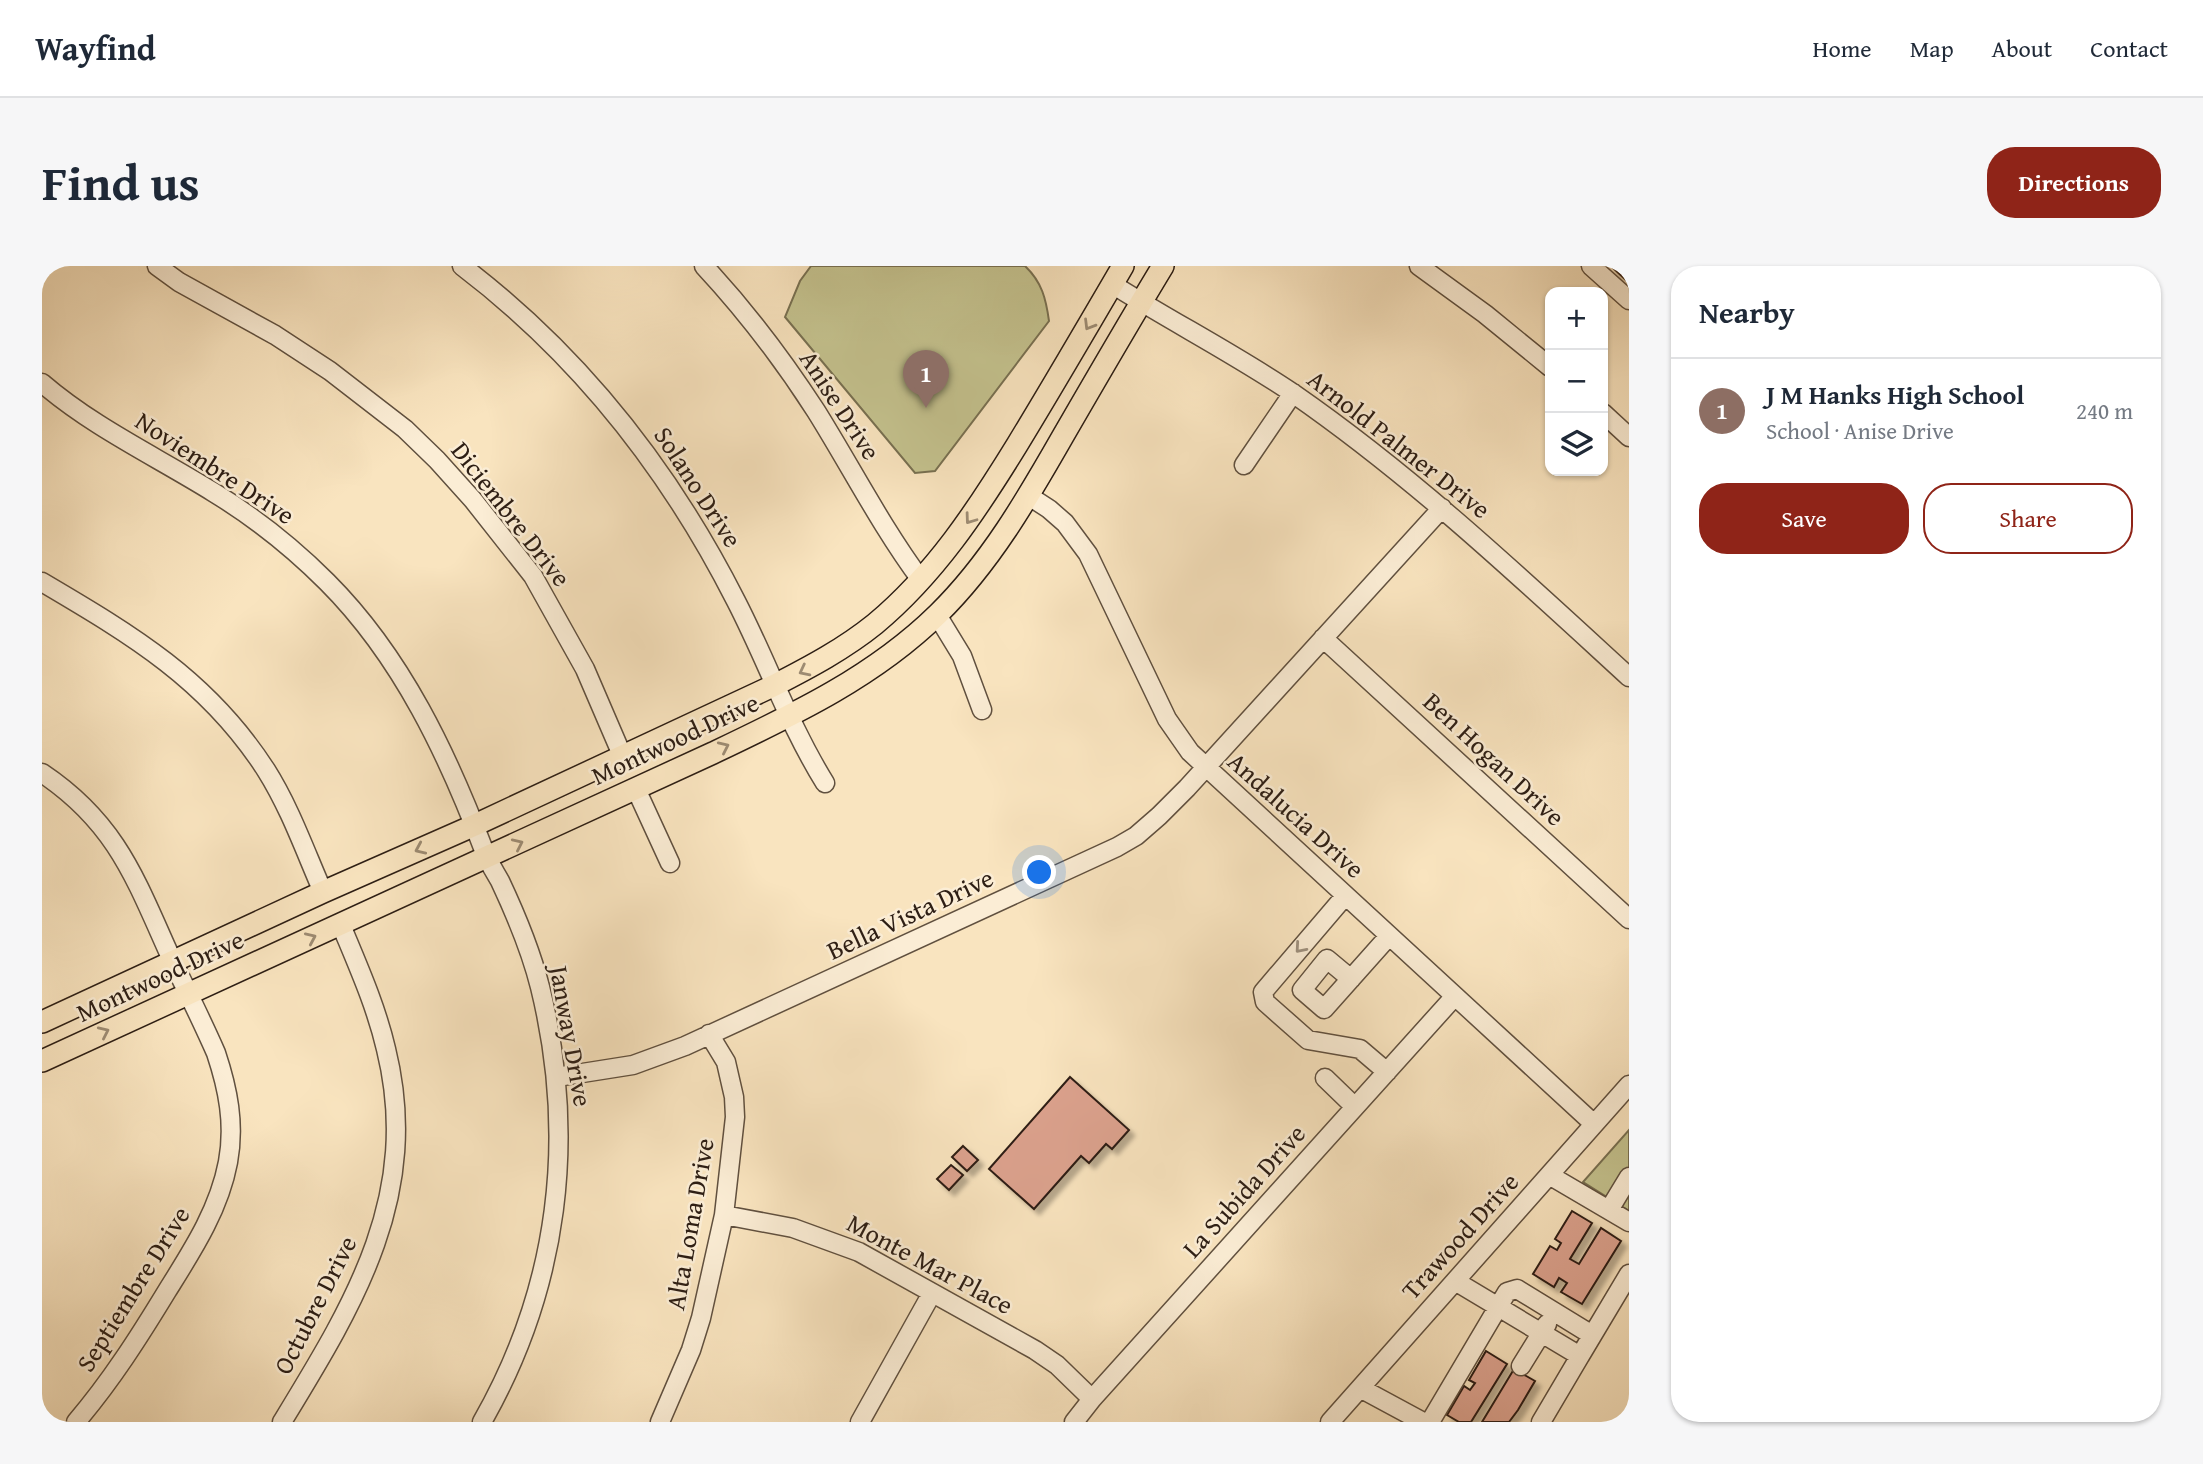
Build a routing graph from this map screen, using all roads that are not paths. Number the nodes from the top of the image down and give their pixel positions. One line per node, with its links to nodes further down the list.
1 (157, 266): 26 (street, Diciembre Drive)
2 (462, 266): 23 (street, Solano Drive)
3 (704, 266): 18 (street, Anise Drive)
4 (1163, 266): 9 (main road, Montwood Drive)
5 (1419, 266): 10 (street)
6 (1591, 266): 8 (street)
7 (1118, 275): 9 (street, Arnold Palmer Drive); 18 (main road, Montwood Drive, one-way to 18)
8 (1629, 300)
9 (1141, 302): 12 (street, Arnold Palmer Drive); 16 (main road, Montwood Drive)
10 (1545, 363)
11 (42, 383): 31 (street, Noviembre Drive)
12 (1293, 393): 15 (street); 17 (street, Arnold Palmer Drive)
13 (1608, 418): 14 (street)
14 (1629, 437)
15 (1244, 464)
16 (1029, 496): 20 (main road, Montwood Drive); 27 (street, Andalucia Drive)
17 (1442, 508): 21 (street, Bella Vista Drive); 22 (street, Arnold Palmer Drive)
18 (921, 580): 23 (main road, Montwood Drive, one-way to 23)
19 (42, 582): 34 (street)
20 (937, 615): 24 (street); 25 (main road, Montwood Drive)
21 (1323, 638): 27 (street, Bella Vista Drive); 36 (street, Ben Hogan Drive)
22 (1629, 677)
23 (775, 685): 25 (street, Solano Drive); 26 (main road, Montwood Drive)
24 (982, 710)
25 (789, 717): 29 (street, Solano Drive); 30 (main road, Montwood Drive, one-way to 25)
26 (622, 755): 31 (main road, Montwood Drive)
27 (1205, 768): 35 (street, Andalucia Drive); 44 (street, Bella Vista Drive)
28 (42, 773): 39 (street, Septiembre Drive)
29 (825, 783)
30 (636, 789): 32 (main road, Montwood Drive, one-way to 30); 33 (street)
31 (475, 825): 32 (street, Janway Drive); 34 (main road, Montwood Drive, one-way to 34)
32 (487, 858): 37 (main road, Montwood Drive); 47 (street, Janway Drive)
33 (670, 863)
34 (323, 892): 39 (main road, Montwood Drive)
35 (1345, 896): 38 (street, Andalucia Drive); 46 (street, one-way to 46)
36 (1629, 919)
37 (341, 925): 41 (main road, Montwood Drive, one-way to 37); 69 (street, Octubre Drive)
38 (1389, 936): 40 (street); 42 (street, Andalucia Drive)
39 (173, 961): 41 (street, Septiembre Drive); 43 (main road, Montwood Drive)
40 (1351, 979)
41 (190, 992): 45 (main road, Montwood Drive, one-way to 41); 68 (street, Septiembre Drive)
42 (1455, 996): 46 (street, La Subida Drive); 51 (street, Andalucia Drive)
43 (42, 1022)
44 (709, 1034): 47 (street, Bella Vista Drive); 55 (street, Alta Loma Drive)
45 (42, 1061)
46 (1387, 1072): 50 (street, La Subida Drive)
47 (557, 1077): 70 (street, Janway Drive)
48 (1325, 1078): 50 (street)
49 (1629, 1085): 51 (street, Trawood Drive)
50 (1355, 1107): 67 (street, La Subida Drive)
51 (1594, 1124): 52 (street, Trawood Drive)
52 (1549, 1175): 54 (street); 58 (street, Trawood Drive)
53 (1629, 1177): 54 (street)
54 (1609, 1210): 56 (street)
55 (724, 1215): 59 (street, Monte Mar Place); 71 (street, Alta Loma Drive)
56 (1629, 1222)
57 (1629, 1274): 63 (street)
58 (1455, 1281): 60 (street); 66 (street, Trawood Drive)
59 (932, 1293): 67 (street, Monte Mar Place); 72 (street)
60 (1498, 1307): 61 (street); 62 (street); 76 (street)
61 (1554, 1312): 62 (street); 63 (street)
62 (1542, 1333): 64 (street); 65 (street)
63 (1592, 1335): 64 (street)
64 (1580, 1356): 77 (street)
65 (1521, 1366)
66 (1360, 1388): 74 (street, Trawood Drive); 75 (street)
67 (1092, 1399): 73 (street, La Subida Drive)
68 (76, 1422)
69 (282, 1422)
70 (482, 1422)
71 (660, 1422)
72 (860, 1422)
73 (1074, 1422)
74 (1330, 1422)
75 (1423, 1422)
76 (1430, 1422)
77 (1541, 1422)

